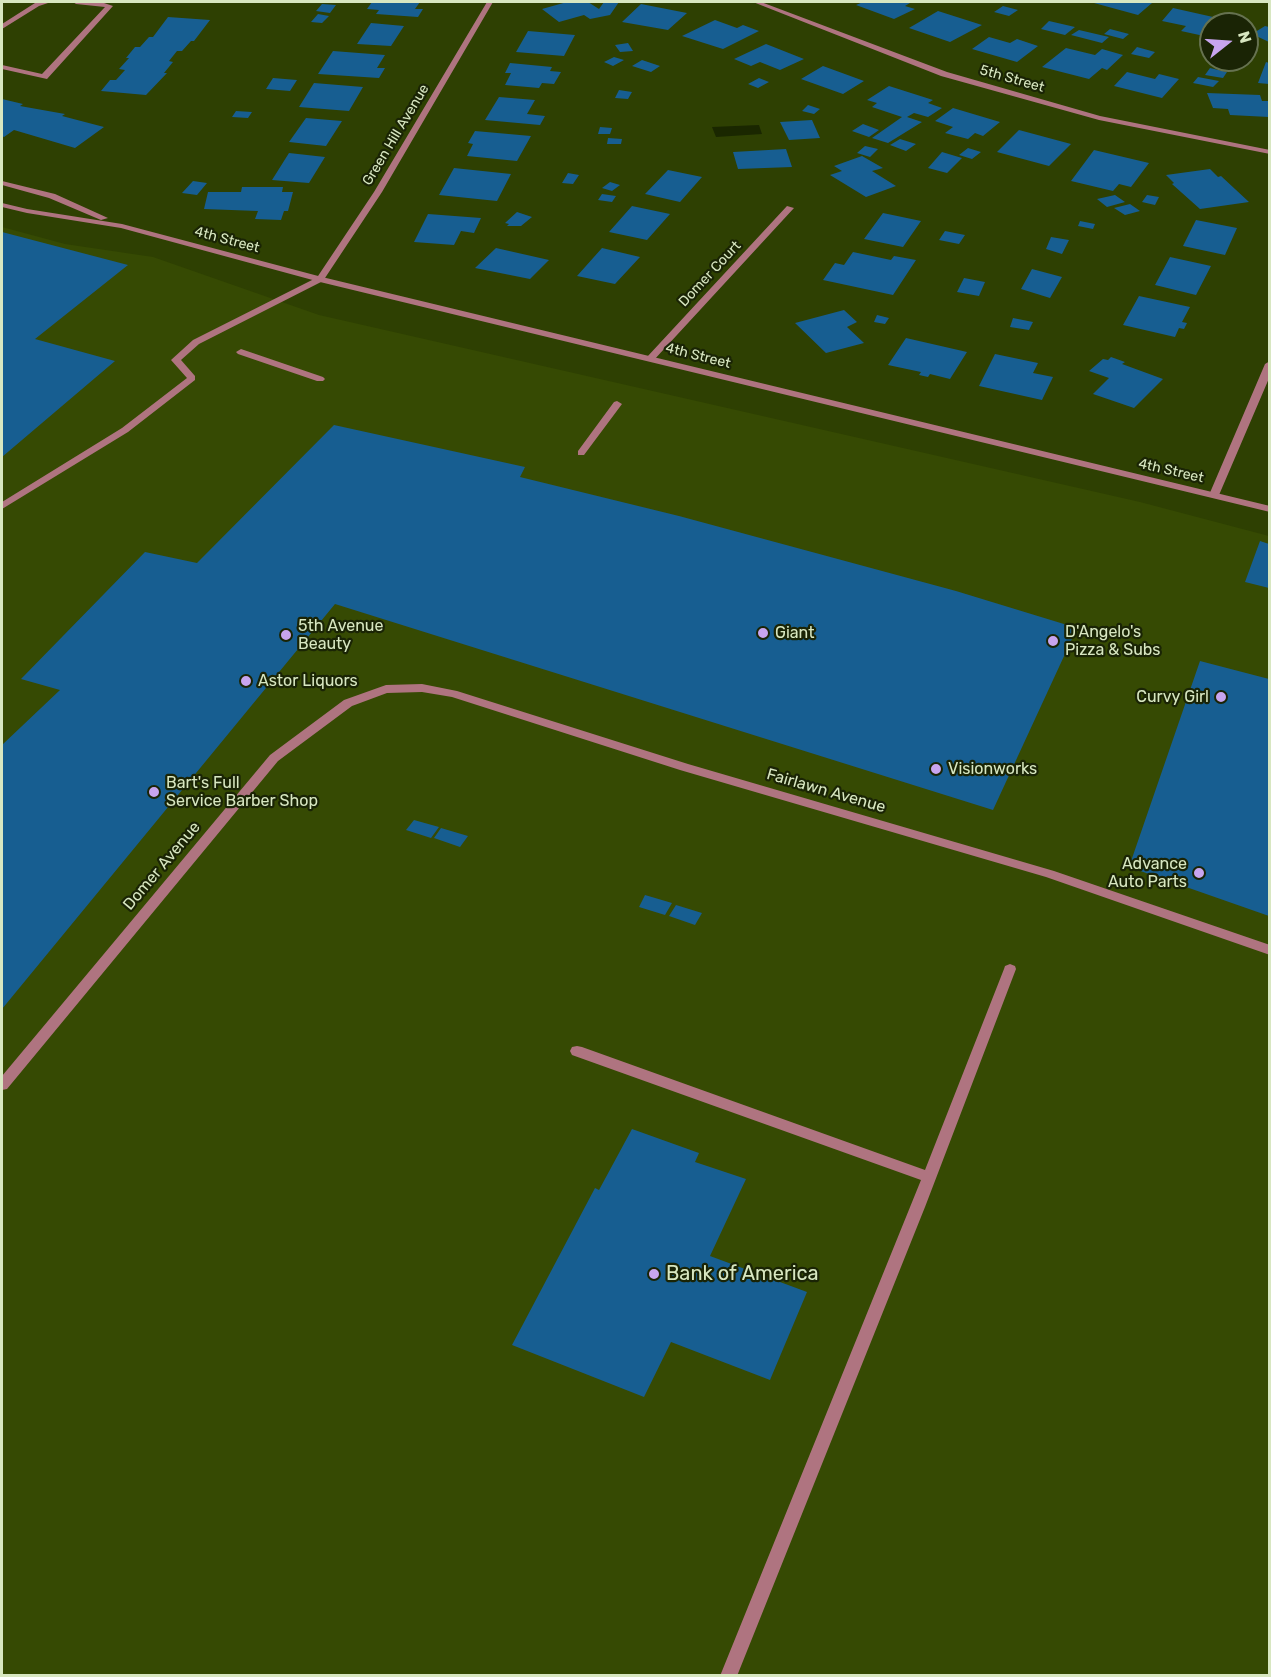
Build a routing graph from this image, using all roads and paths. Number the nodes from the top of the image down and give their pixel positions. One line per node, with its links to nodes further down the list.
1 (48, 2): 5 (street)
2 (76, 2): 6 (street)
3 (490, 2): 12 (street, Green Hill Avenue)
4 (756, 2): 7 (street, 5th Street)
5 (2, 27)
6 (2, 67)
7 (1269, 152)
8 (2, 183): 11 (street, 4th Street)
9 (2, 205): 11 (street, 4th Street)
10 (790, 208): 14 (street, Domer Court)
11 (122, 226): 12 (street, 4th Street)
12 (320, 279): 14 (street, 4th Street); 20 (street)
13 (241, 352): 16 (street)
14 (650, 359): 19 (street, 4th Street)
15 (1269, 364): 19 (street)
16 (320, 379)
17 (617, 404): 18 (street)
18 (581, 453)
19 (1214, 495): 21 (street, 4th Street)
20 (2, 506)
21 (1269, 509)
22 (370, 693): 23 (street, Fairlawn Avenue); 26 (street, Domer Avenue)
23 (1269, 950)
24 (1010, 969): 27 (street)
25 (577, 1051): 27 (street)
26 (2, 1085)
27 (929, 1177): 28 (street)
28 (728, 1676)

